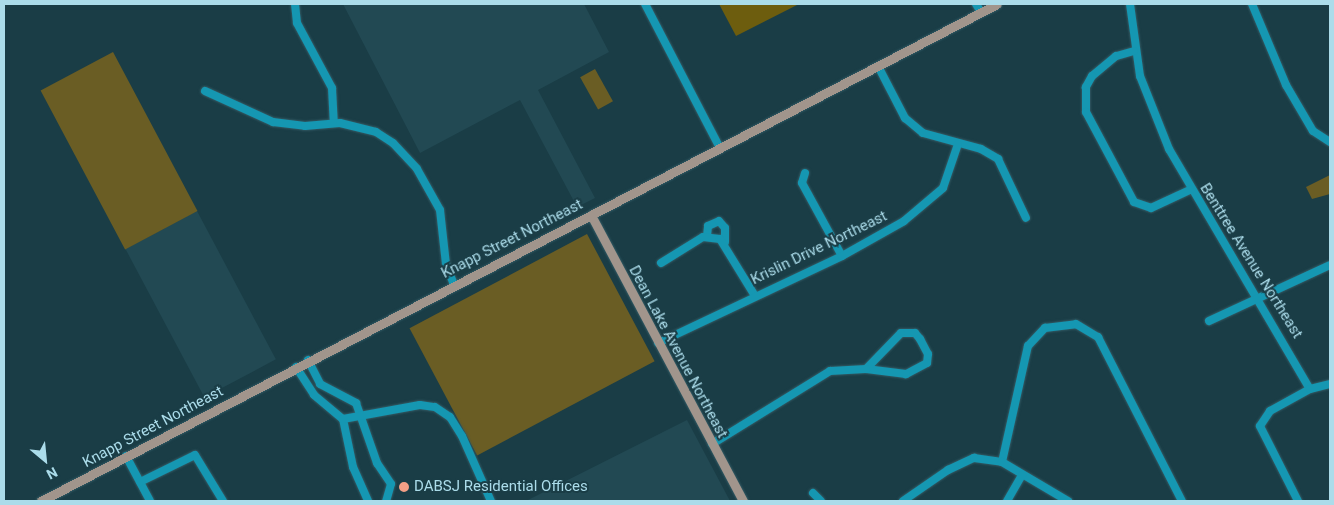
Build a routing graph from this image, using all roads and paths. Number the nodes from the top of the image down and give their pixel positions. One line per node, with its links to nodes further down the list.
1 (295, 4): 10 (street)
2 (645, 4): 13 (street)
3 (997, 4): 6 (main road, Knapp Street Northeast)
4 (1130, 4): 7 (street, Benttree Avenue Northeast)
5 (1252, 4): 11 (street)
6 (979, 8): 8 (main road, Knapp Street Northeast)
7 (1134, 51): 15 (street, Benttree Avenue Northeast); 15 (street)
8 (878, 66): 12 (street); 13 (main road, Knapp Street Northeast)
9 (205, 91): 10 (street)
10 (334, 123): 23 (street)
11 (1330, 142)
12 (958, 144): 17 (street); 20 (street, Krislin Drive Northeast)
13 (720, 148): 16 (main road, Knapp Street Northeast)
14 (805, 173): 20 (street)
15 (1190, 190): 25 (street, Benttree Avenue Northeast)
16 (591, 215): 23 (main road, Knapp Street Northeast); 27 (main road, Dean Lake Avenue Northeast)
17 (1026, 218)
18 (707, 236): 19 (street); 19 (street); 21 (street)
19 (725, 242): 24 (street)
20 (842, 256): 24 (street, Krislin Drive Northeast)
21 (660, 264)
22 (1330, 265): 25 (street)
23 (454, 285): 28 (main road, Knapp Street Northeast)
24 (755, 296): 27 (street, Krislin Drive Northeast)
25 (1257, 297): 26 (street); 32 (street, Benttree Avenue Northeast)
26 (1209, 321)
27 (658, 343): 35 (main road, Dean Lake Avenue Northeast)
28 (308, 360): 29 (main road, Knapp Street Northeast); 33 (street)
29 (296, 367): 34 (street); 36 (main road, Knapp Street Northeast)
30 (866, 369): 30 (street); 35 (street)
31 (1330, 384): 32 (street)
32 (1310, 389): 53 (street)
33 (361, 416): 34 (street); 45 (street); 46 (street)
34 (343, 420): 44 (street)
35 (712, 444): 47 (main road, Dean Lake Avenue Northeast)
36 (126, 456): 39 (street); 41 (main road, Knapp Street Northeast)
37 (1002, 462): 38 (street); 49 (street); 52 (street)
38 (1022, 476): 50 (street); 51 (street)
39 (140, 482): 42 (street); 43 (street)
40 (813, 493): 48 (street)
41 (41, 501)
42 (150, 501)
43 (223, 501)
44 (368, 501)
45 (386, 501)
46 (491, 501)
47 (743, 501)
48 (821, 501)
49 (903, 501)
50 (1008, 501)
51 (1068, 501)
52 (1182, 501)
53 (1298, 501)

